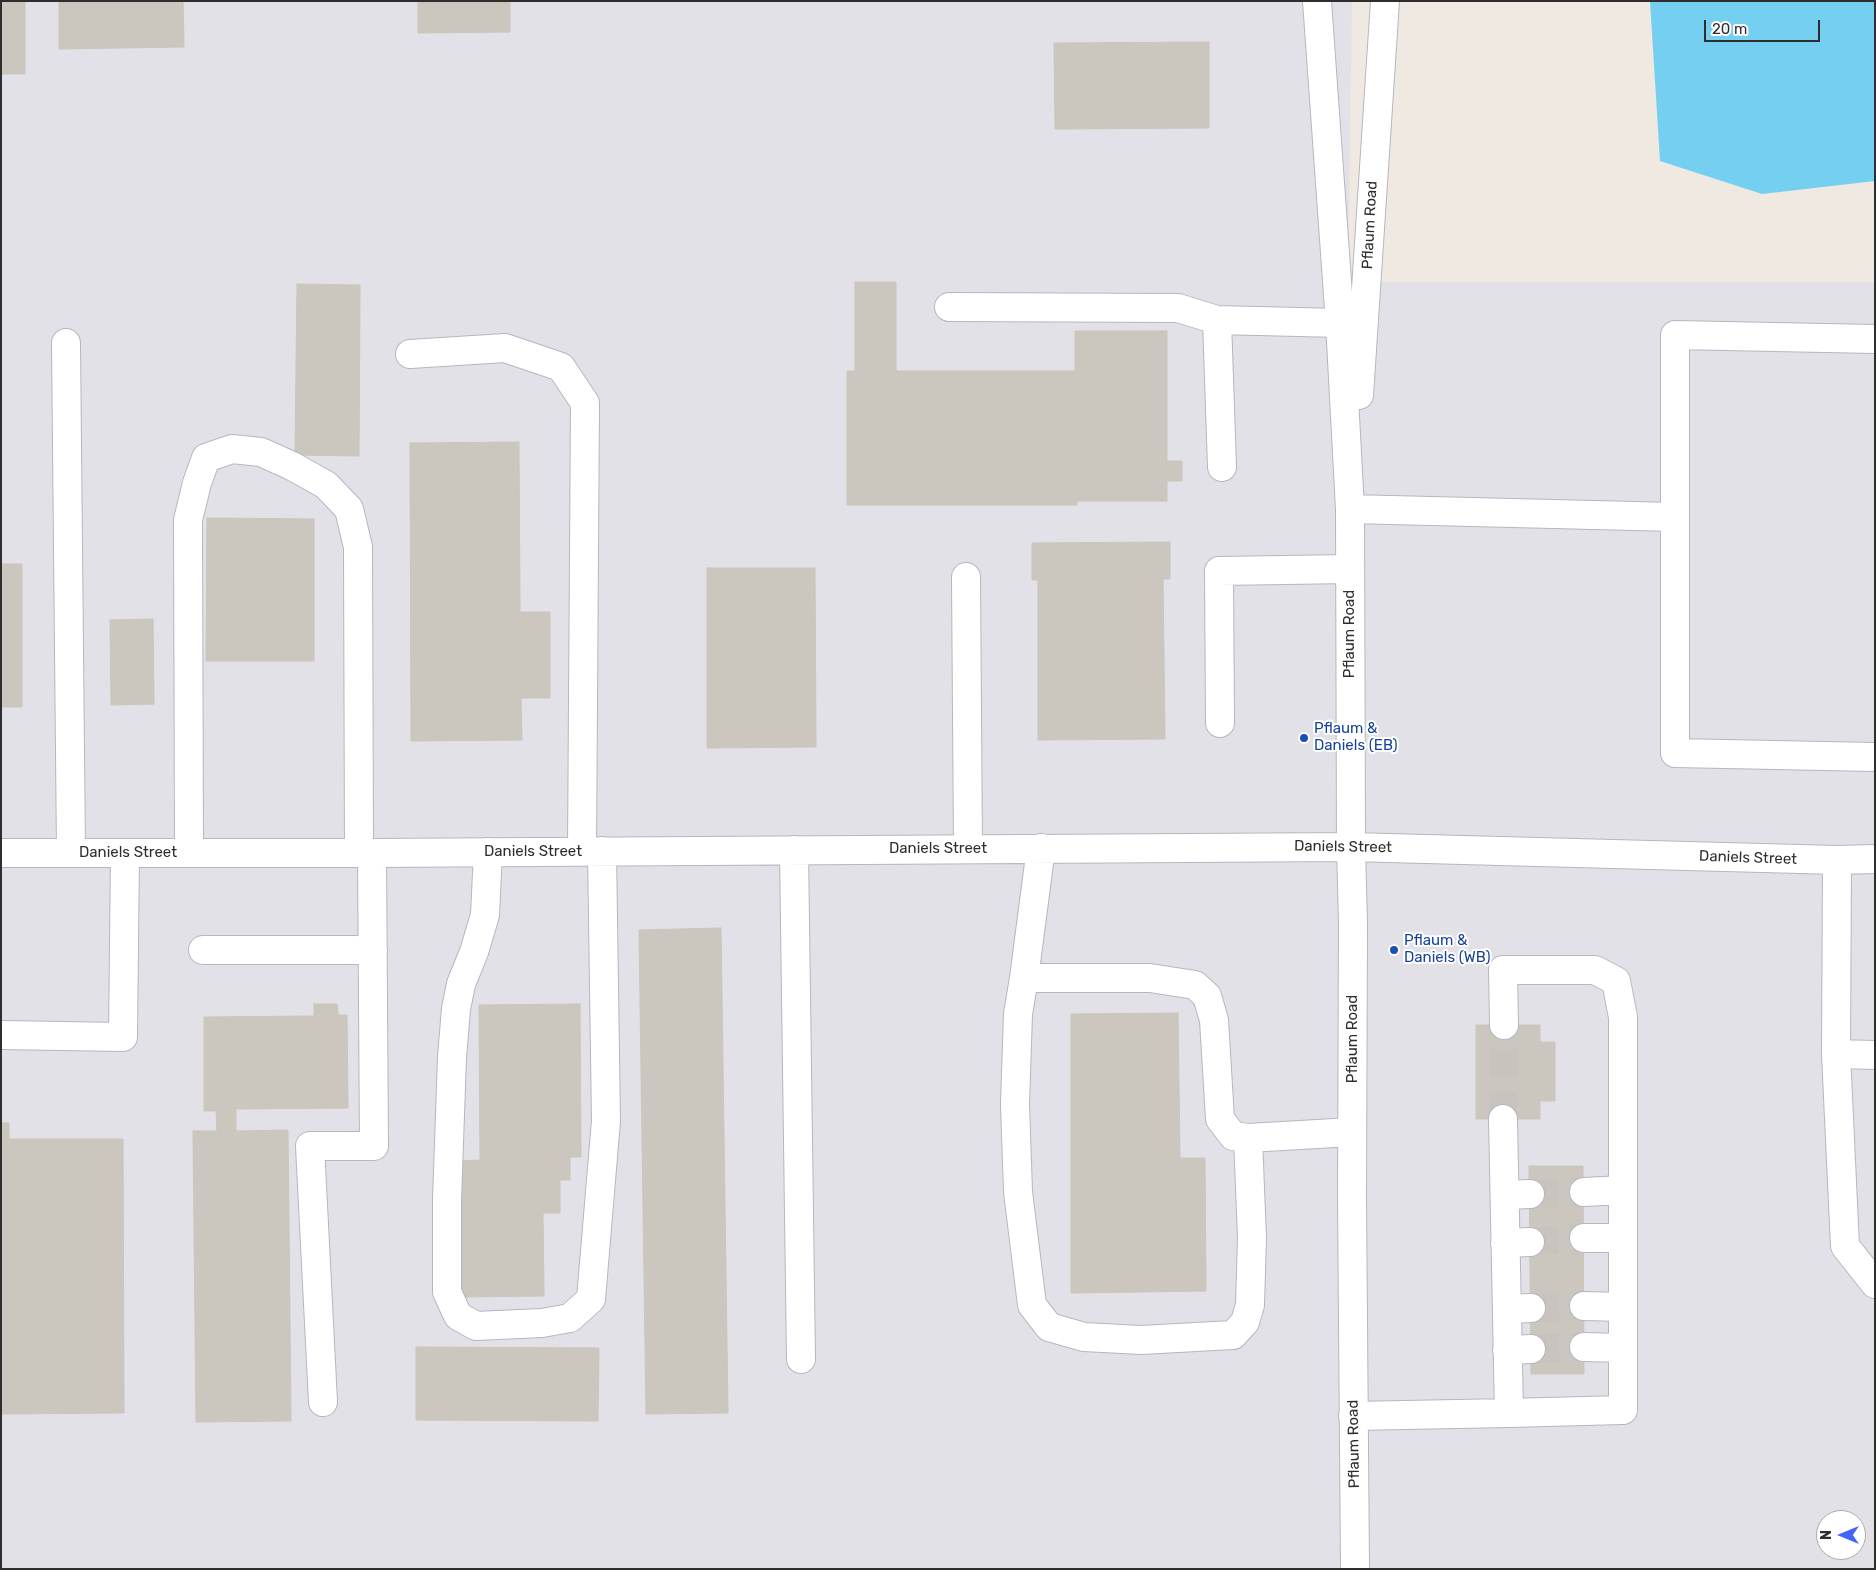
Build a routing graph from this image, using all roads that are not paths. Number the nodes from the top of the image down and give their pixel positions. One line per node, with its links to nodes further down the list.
1 (1318, 1): 5 (street, Pflaum Road)
2 (1385, 1): 10 (street, Pflaum Road)
3 (949, 307): 4 (street)
4 (1217, 320): 5 (street); 9 (street)
5 (1340, 323): 10 (street, Pflaum Road)
6 (1875, 338): 11 (street)
7 (66, 343): 23 (street)
8 (410, 354): 20 (street)
9 (1222, 467)
10 (1350, 509): 11 (street); 12 (street, Pflaum Road)
11 (1675, 517): 15 (street)
12 (1350, 569): 14 (street); 16 (street, Pflaum Road)
13 (966, 577): 18 (street)
14 (1220, 723)
15 (1875, 757)
16 (1351, 846): 17 (street, Daniels Street); 28 (street, Daniels Street); 37 (street, Pflaum Road)
17 (1041, 848): 18 (street, Daniels Street); 31 (street)
18 (968, 849): 19 (street, Daniels Street)
19 (794, 850): 20 (street, Daniels Street); 48 (street)
20 (592, 851): 21 (street, Daniels Street); 21 (street)
21 (488, 852): 26 (street, Daniels Street)
22 (1, 853): 23 (street, Daniels Street)
23 (71, 853): 24 (street, Daniels Street)
24 (125, 853): 25 (street, Daniels Street); 33 (street)
25 (189, 853): 26 (street, Daniels Street); 26 (street)
26 (365, 853): 30 (street)
27 (1875, 859): 28 (street, Daniels Street)
28 (1838, 860): 34 (street)
29 (203, 950): 30 (street)
30 (372, 950): 49 (street)
31 (1024, 978): 38 (street); 38 (street)
32 (1504, 1025): 39 (street)
33 (1, 1036)
34 (1836, 1054): 35 (street); 43 (street)
35 (1875, 1055)
36 (1503, 1119): 50 (street)
37 (1352, 1132): 38 (street); 51 (street, Pflaum Road)
38 (1248, 1138)
39 (1623, 1190): 40 (street); 42 (street)
40 (1584, 1192)
41 (1584, 1238): 42 (street)
42 (1623, 1238): 45 (street)
43 (1875, 1284)
44 (1584, 1306): 45 (street)
45 (1623, 1306): 47 (street)
46 (1584, 1347): 47 (street)
47 (1623, 1348): 50 (street)
48 (801, 1359)
49 (323, 1402)
50 (1508, 1413): 51 (street)
51 (1354, 1416): 52 (street, Pflaum Road)
52 (1355, 1569)

